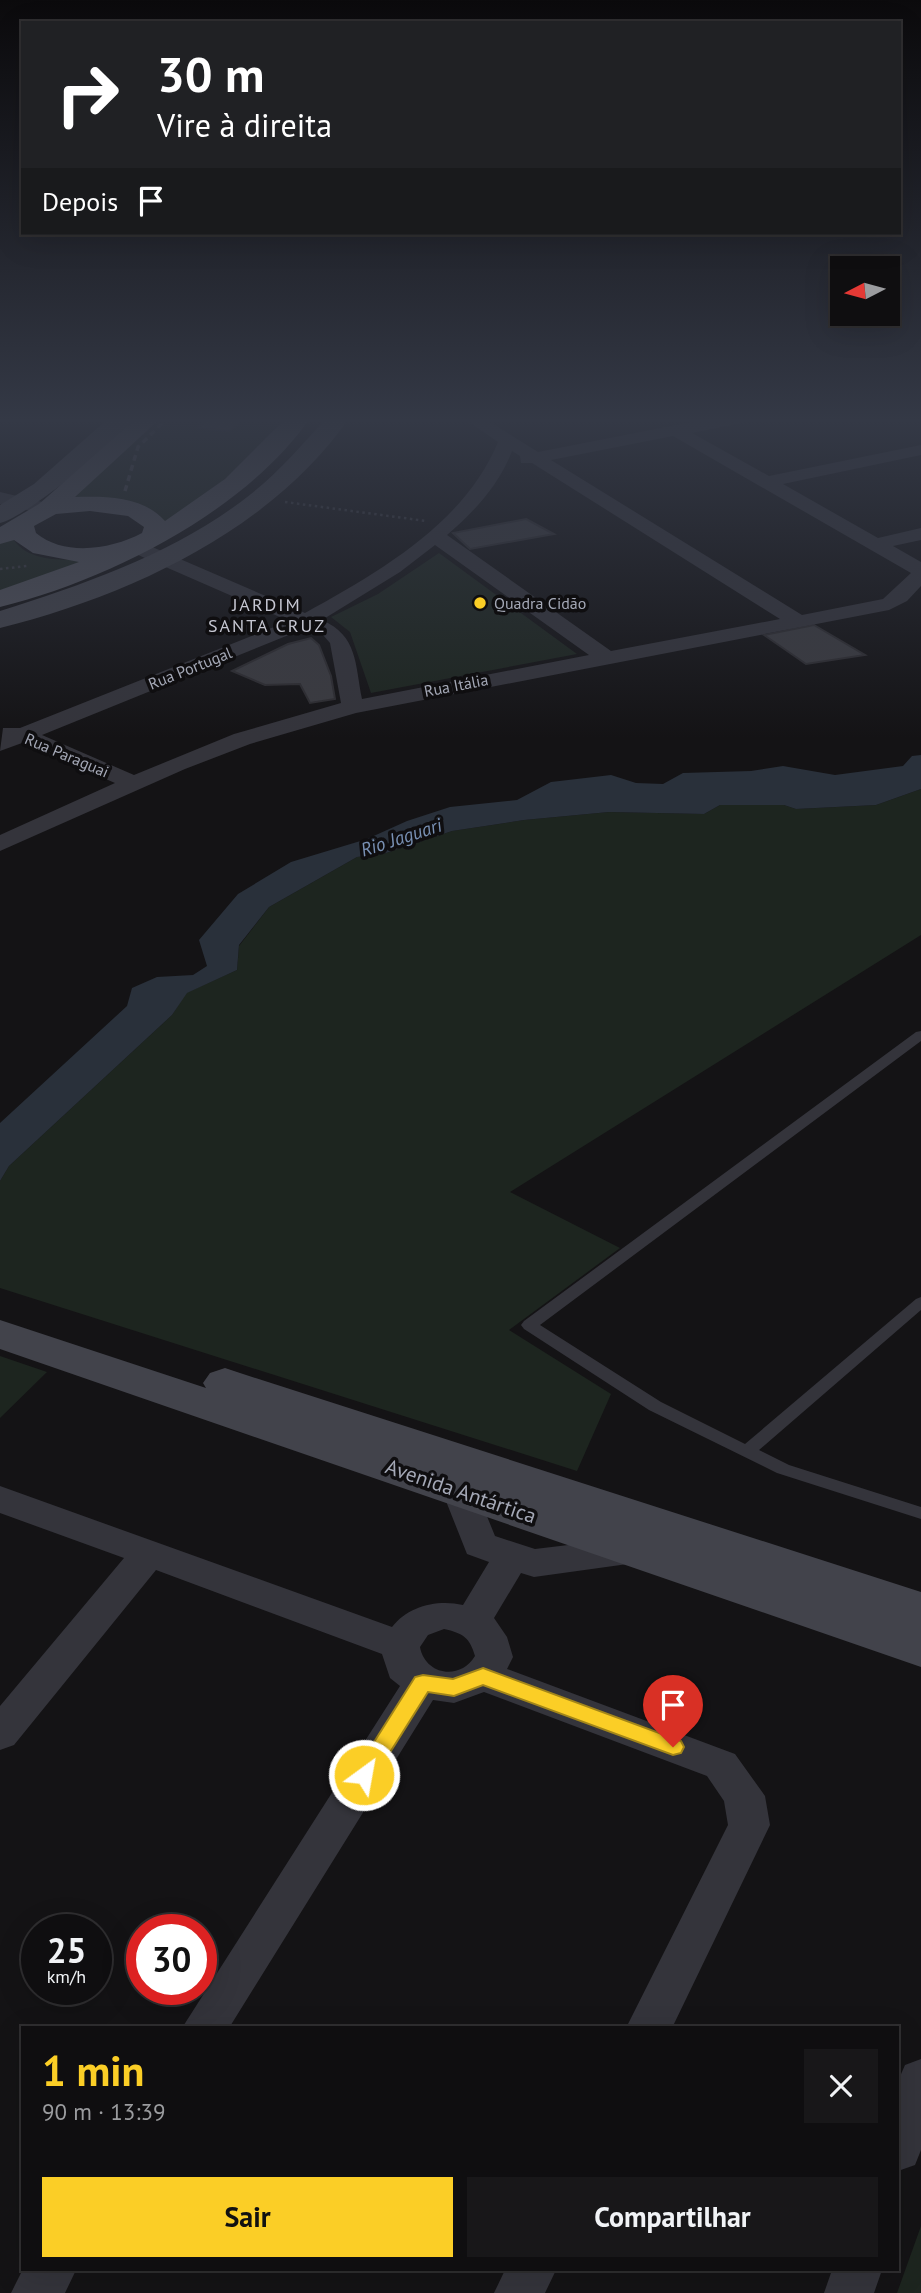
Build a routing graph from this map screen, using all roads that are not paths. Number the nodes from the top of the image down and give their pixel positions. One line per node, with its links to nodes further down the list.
1 (14, 524): 11 (main road)
2 (155, 524): 11 (main road)
3 (181, 524): 11 (main road)
4 (223, 524): 11 (street)
5 (447, 524): 8 (street, Rua Portugal)
6 (643, 524): 16 (street)
7 (841, 524): 10 (street)
8 (441, 530): 15 (street, Rua Portugal); 17 (street)
9 (921, 534): 10 (street)
10 (876, 544): 12 (street)
11 (150, 547): 13 (main road); 14 (street); 15 (street)
12 (921, 572): 16 (street, Rua Itália)
13 (0, 599)
14 (0, 620)
15 (306, 621): 18 (street); 20 (street, Rua Portugal)
16 (798, 621): 17 (street, Rua Itália)
17 (605, 657): 18 (street, Rua Itália)
18 (353, 707): 22 (street, Rua Itália)
19 (0, 732): 20 (street, Rua Paraguai)
20 (23, 735): 21 (street, Rua Portugal); 22 (street, Rua Paraguai)
21 (0, 744)
22 (133, 783): 23 (street, Rua Itália)
23 (0, 845)
24 (921, 1035): 28 (lane)
25 (921, 1302): 28 (lane)
26 (0, 1309): 35 (street, Avenida Antártica)
27 (0, 1335): 29 (street, Avenida Antártica)
28 (747, 1451): 31 (lane)
29 (460, 1491): 32 (street, Avenida Antártica); 34 (street)
30 (0, 1499): 33 (street)
31 (921, 1513)
32 (637, 1550): 34 (street); 38 (street, Avenida Antártica)
33 (150, 1552): 37 (street); 41 (street)
34 (512, 1556): 36 (street)
35 (921, 1611)
36 (473, 1620): 37 (street); 39 (street)
37 (400, 1646): 40 (street)
38 (921, 1648)
39 (483, 1676): 40 (street); 43 (street)
40 (423, 1683): 42 (street)
41 (0, 1734)
42 (205, 2026)
43 (650, 2026)
44 (921, 2080): 45 (street)
45 (899, 2146)
46 (50, 2271): 49 (street)
47 (530, 2271): 50 (street)
48 (857, 2271): 51 (street)
49 (36, 2293)
50 (519, 2293)
51 (849, 2293)

